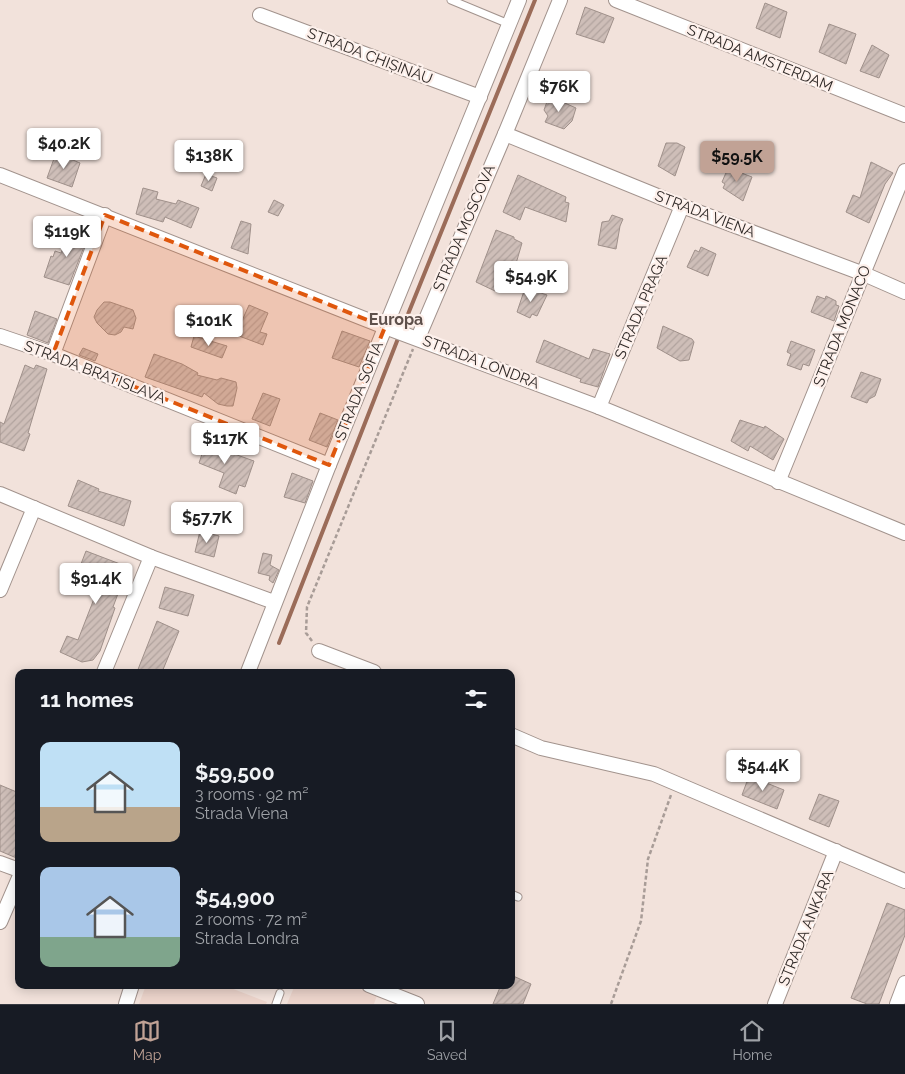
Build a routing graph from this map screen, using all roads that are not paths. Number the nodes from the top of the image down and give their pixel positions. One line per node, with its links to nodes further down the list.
1 (451, 0): 6 (lane)
2 (520, 0): 6 (street, STRADA SOFIA)
3 (560, 0): 9 (street, STRADA MOSCOVA)
4 (616, 0): 8 (street, STRADA AMSTERDAM)
5 (260, 15): 7 (street, STRADA CHIȘINĂU)
6 (509, 24): 7 (street, STRADA SOFIA)
7 (480, 97): 16 (street, STRADA SOFIA)
8 (905, 115)
9 (505, 134): 12 (street, STRADA VIENA); 17 (street, STRADA MOSCOVA)
10 (905, 171): 14 (street, STRADA MONACO)
11 (0, 175): 13 (street, STRADA LONDRA)
12 (682, 206): 14 (street, STRADA VIENA); 20 (street, STRADA PRAGA)
13 (105, 215): 16 (street, STRADA LONDRA); 19 (street)
14 (864, 274): 15 (street, STRADA VIENA); 22 (street, STRADA MONACO)
15 (905, 292)
16 (389, 328): 17 (street, STRADA LONDRA); 21 (street, STRADA SOFIA)
17 (413, 336): 20 (street, STRADA LONDRA)
18 (1, 340): 19 (street, STRADA BRATISLAVA)
19 (53, 354): 21 (street, STRADA BRATISLAVA)
20 (599, 407): 22 (street, STRADA LONDRA)
21 (329, 465): 28 (street, STRADA SOFIA)
22 (778, 482): 25 (street, STRADA LONDRA)
23 (0, 494): 24 (street)
24 (34, 508): 26 (street); 27 (street)
25 (905, 533)
26 (151, 557): 28 (street); 30 (street)
27 (0, 590)
28 (274, 602): 31 (street, STRADA SOFIA)
29 (319, 650): 32 (street)
30 (105, 669)
31 (249, 669)
32 (366, 669)
33 (515, 737): 34 (street)
34 (836, 851): 37 (street); 47 (street, STRADA ANKARA)
35 (0, 863): 36 (street)
36 (15, 869)
37 (905, 881)
38 (15, 887): 39 (street)
39 (0, 922)
40 (905, 983): 48 (street)
41 (131, 989): 44 (street)
42 (380, 989): 46 (street)
43 (280, 993): 45 (lane)
44 (126, 1004)
45 (276, 1004)
46 (417, 1004)
47 (775, 1004)
48 (897, 1004)

